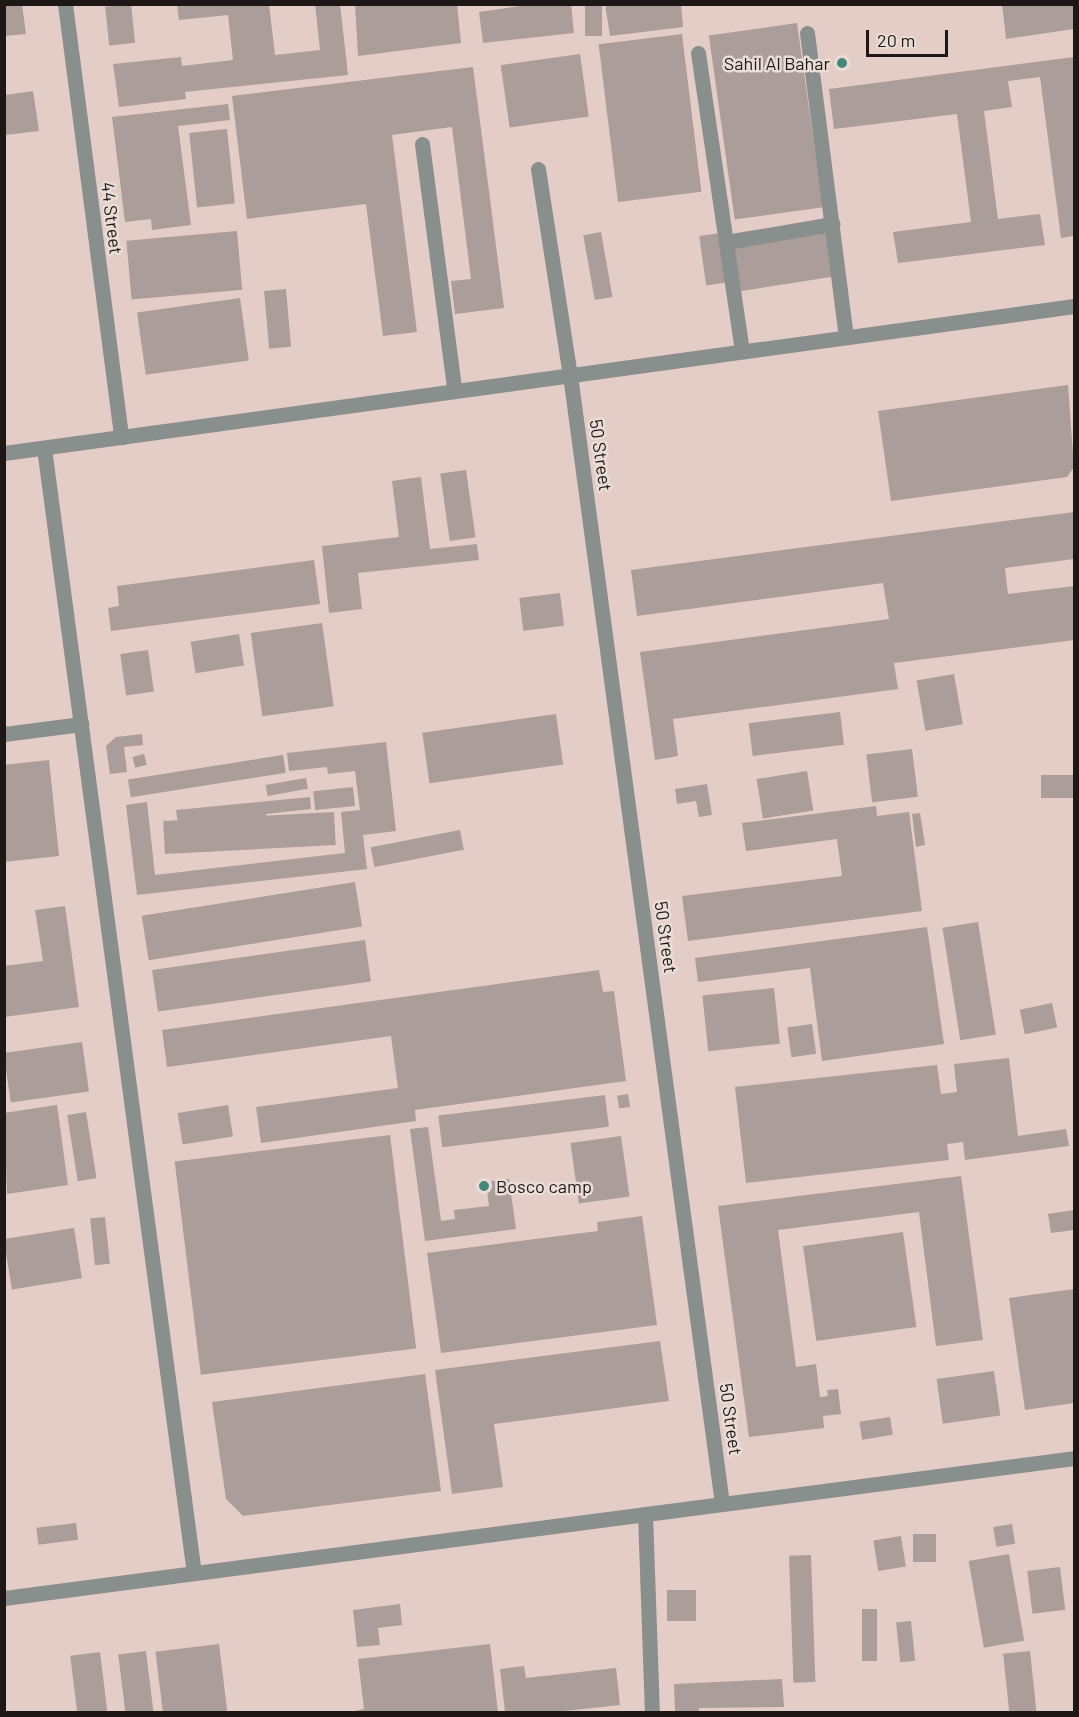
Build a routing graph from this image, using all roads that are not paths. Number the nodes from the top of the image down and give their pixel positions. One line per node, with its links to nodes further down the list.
1 (65, 4): 13 (street, 44 Street)
2 (807, 33): 6 (street)
3 (698, 53): 7 (street)
4 (422, 144): 12 (street)
5 (538, 169): 11 (street, 50 Street)
6 (832, 224): 7 (street); 9 (street)
7 (726, 242): 10 (street)
8 (1074, 306): 9 (street)
9 (846, 337): 10 (street)
10 (742, 351): 11 (street)
11 (570, 375): 12 (street); 19 (street, 50 Street)
12 (454, 388): 13 (street)
13 (121, 437): 14 (street)
14 (44, 447): 15 (street); 16 (street)
15 (4, 453)
16 (81, 724): 17 (street); 21 (street)
17 (4, 734)
18 (1074, 1458): 19 (street)
19 (722, 1504): 20 (street)
20 (645, 1514): 21 (street); 23 (street)
21 (194, 1573): 22 (street)
22 (4, 1598)
23 (652, 1713)

